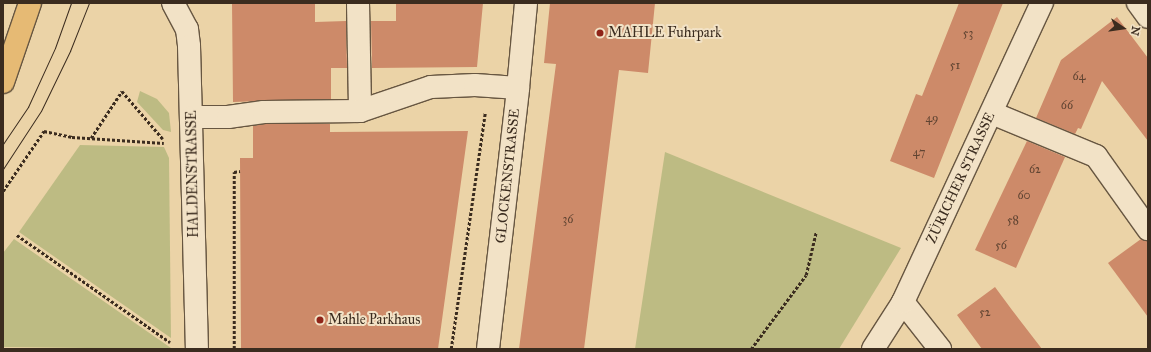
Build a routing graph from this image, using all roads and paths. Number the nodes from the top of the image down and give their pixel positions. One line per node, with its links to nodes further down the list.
1 (30, 3): 8 (main road)
2 (173, 3): 13 (street, HALDENSTRASSE)
3 (358, 3): 11 (street)
4 (526, 3): 10 (street, GLOCKENSTRASSE)
5 (1042, 3): 12 (street, ZÜRICHER STRASSE)
6 (1138, 3): 7 (street)
7 (1148, 17)
8 (3, 82)
9 (489, 86): 10 (street); 11 (street); 24 (path)
10 (518, 88): 25 (street, GLOCKENSTRASSE)
11 (360, 111): 13 (street)
12 (992, 113): 17 (street); 20 (street, ZÜRICHER STRASSE)
13 (192, 117): 22 (street, HALDENSTRASSE)
14 (91, 138): 14 (path); 16 (path)
15 (240, 171): 23 (path)
16 (3, 191)
17 (1148, 229)
18 (816, 232): 26 (path)
19 (17, 235): 21 (path)
20 (903, 302): 27 (street, ZÜRICHER STRASSE); 28 (street)
21 (164, 339)
22 (197, 349)
23 (234, 349)
24 (451, 349)
25 (488, 349)
26 (751, 349)
27 (873, 349)
28 (940, 349)

